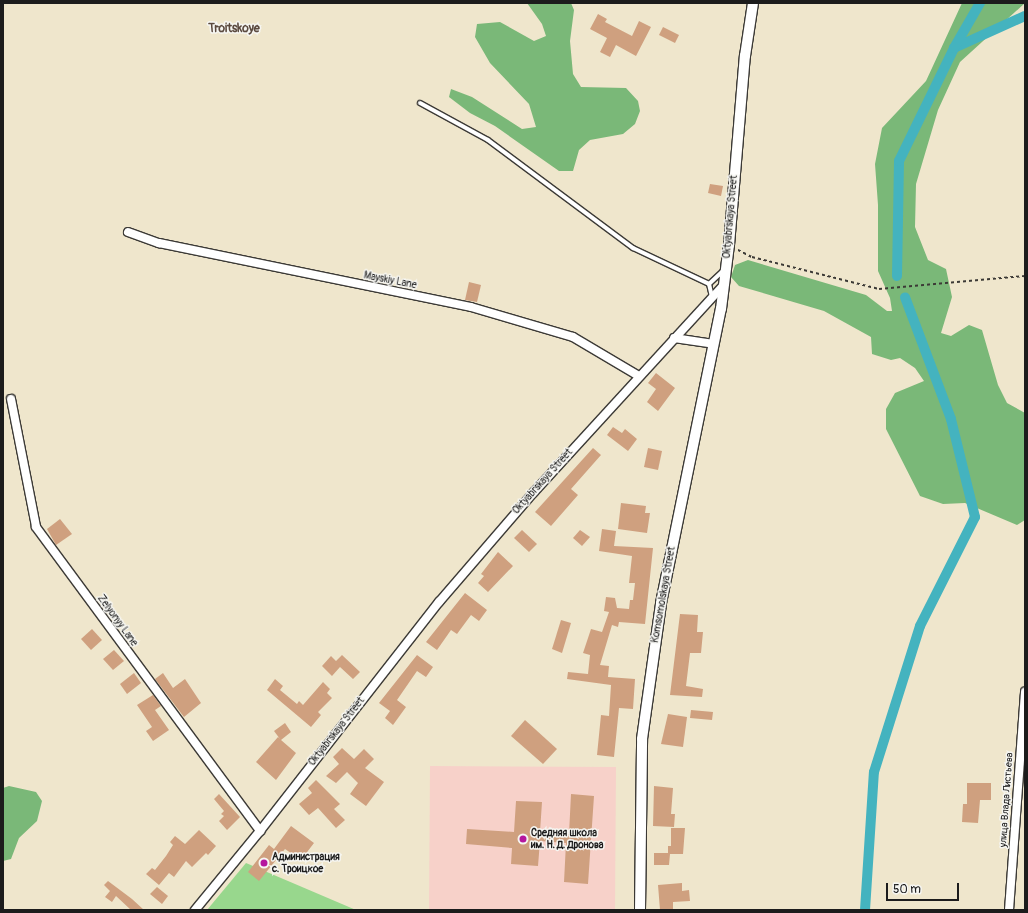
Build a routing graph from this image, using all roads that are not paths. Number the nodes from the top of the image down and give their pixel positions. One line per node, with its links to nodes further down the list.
1 (753, 3): 4 (street, Oktyabrskaya Street)
2 (420, 103): 5 (lane)
3 (128, 232): 10 (street, Mayskiy Lane)
4 (726, 269): 5 (lane); 6 (street, Oktyabrskaya Street)
5 (709, 284): 7 (lane)
6 (724, 285): 7 (street, Oktyabrskaya Street); 9 (street, Komsomolskaya Street)
7 (712, 298): 8 (street, Oktyabrskaya Street)
8 (674, 338): 9 (street); 10 (street, Oktyabrskaya Street)
9 (714, 344): 15 (street, Komsomolskaya Street)
10 (639, 376): 13 (street, Oktyabrskaya Street)
11 (11, 399): 13 (street, Zelyonyy Lane)
12 (1025, 692): 16 (street, улица Влада Листьева)
13 (260, 831): 14 (street, Oktyabrskaya Street)
14 (194, 910)
15 (640, 910)
16 (1009, 910)

